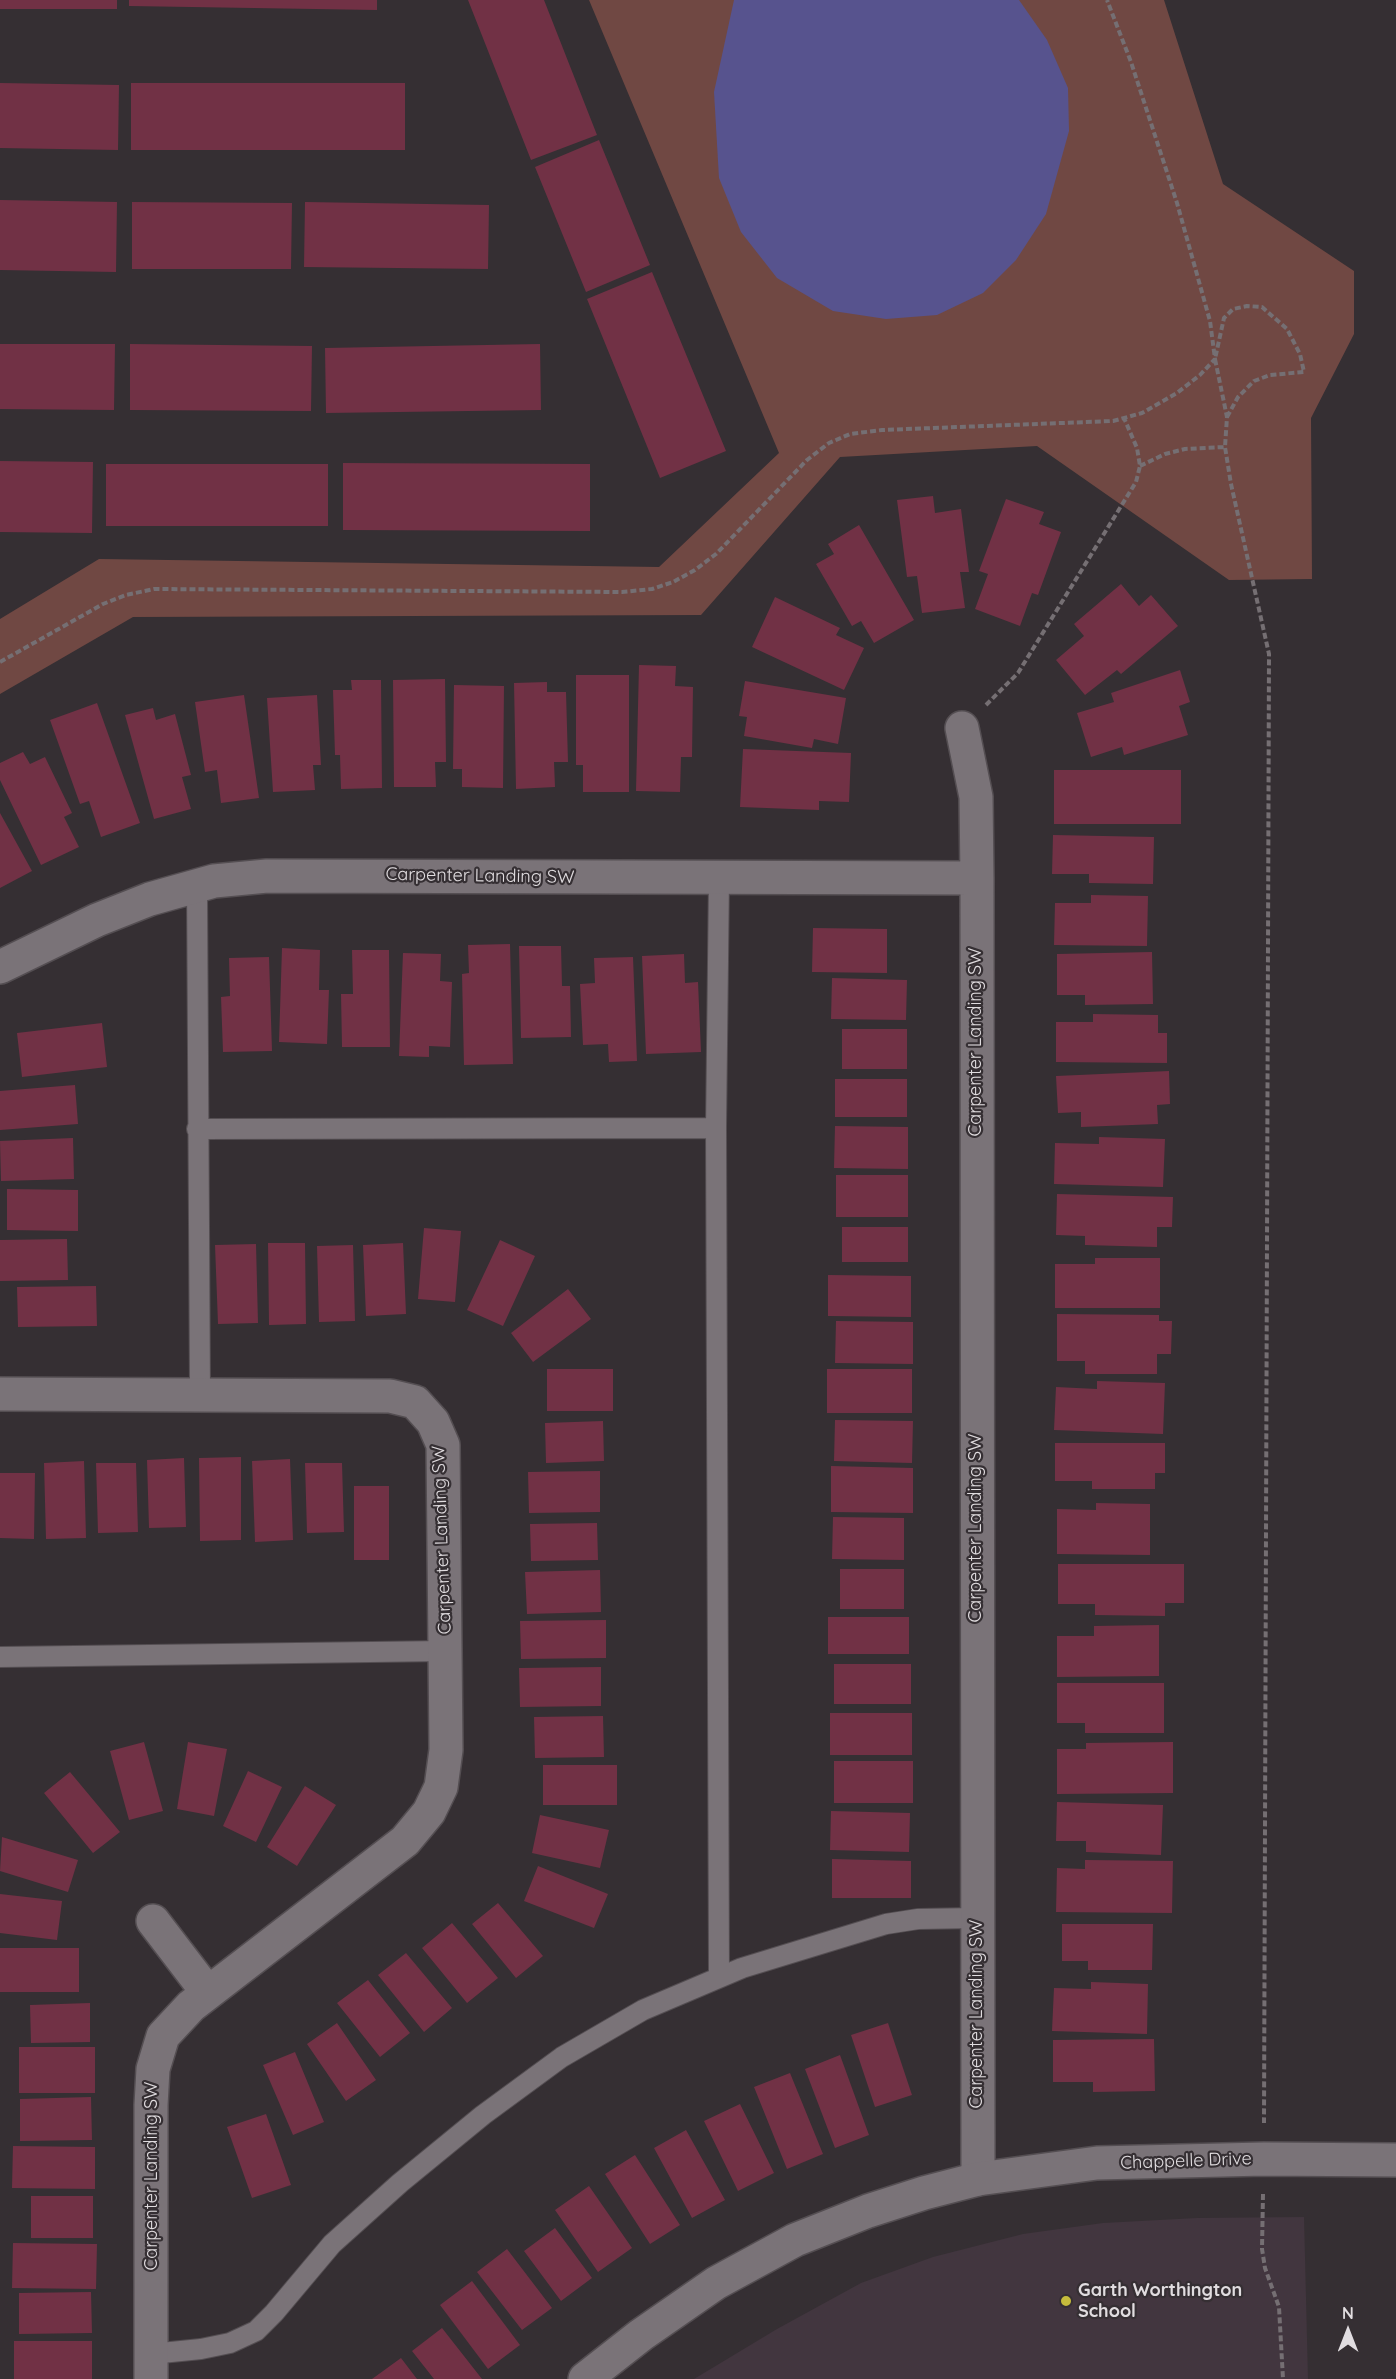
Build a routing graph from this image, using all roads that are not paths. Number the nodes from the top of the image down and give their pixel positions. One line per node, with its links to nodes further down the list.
1 (962, 729): 3 (street, Carpenter Landing SW)
2 (719, 878): 3 (street, Carpenter Landing SW); 4 (street, Carpenter Landing SW); 6 (lane)
3 (976, 878): 12 (street, Carpenter Landing SW)
4 (197, 886): 5 (street, Carpenter Landing SW); 7 (lane)
5 (0, 967)
6 (716, 1128): 7 (lane); 14 (lane)
7 (198, 1129): 9 (lane)
8 (0, 1394): 9 (street, Carpenter Landing SW)
9 (200, 1394): 10 (street, Carpenter Landing SW)
10 (445, 1651): 11 (lane); 15 (street, Carpenter Landing SW)
11 (0, 1657)
12 (976, 1918): 14 (lane); 17 (street, Carpenter Landing SW)
13 (153, 1921): 15 (street)
14 (719, 1977): 18 (lane)
15 (208, 1993): 18 (street, Carpenter Landing SW)
16 (1396, 2160): 17 (street, Chappelle Drive)
17 (978, 2179): 19 (street, Chappelle Drive)
18 (152, 2367)
19 (585, 2379)

